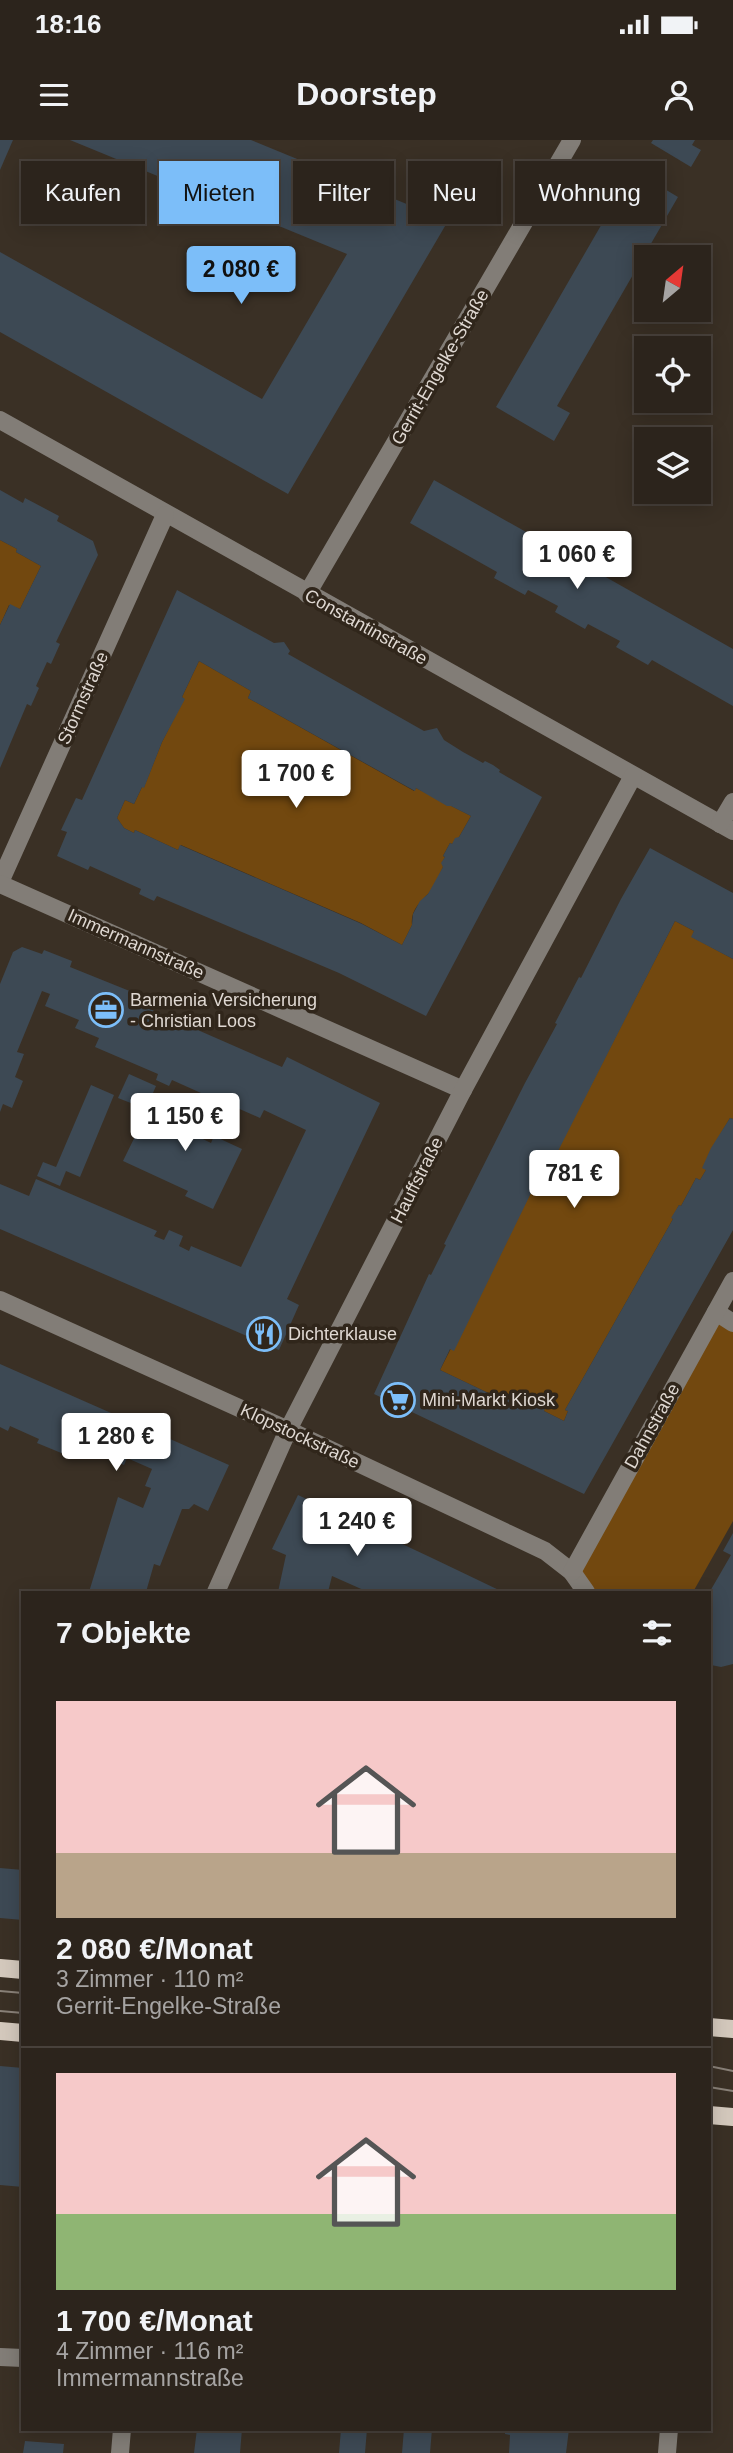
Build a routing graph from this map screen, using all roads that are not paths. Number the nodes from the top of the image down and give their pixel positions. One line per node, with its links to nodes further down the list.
1 (572, 140): 4 (street, Gerrit-Engelke-Straße)
2 (0, 420): 3 (street, Constantinstraße)
3 (165, 515): 4 (street, Constantinstraße); 8 (street, Stormstraße)
4 (307, 594): 5 (street, Constantinstraße)
5 (634, 776): 7 (street, Constantinstraße); 9 (street, Hauffstraße)
6 (733, 803): 7 (street)
7 (727, 828)
8 (0, 883): 9 (street, Immermannstraße)
9 (463, 1090): 14 (street, Hauffstraße)
10 (733, 1281): 12 (street, Dahnstraße)
11 (0, 1300): 14 (street, Klopstockstraße)
12 (716, 1312): 13 (street); 15 (street, Dahnstraße)
13 (733, 1323)
14 (288, 1430): 15 (street, Klopstockstraße); 16 (street, Hauffstraße)
15 (572, 1572): 17 (street, Klopstockstraße)
16 (216, 1591)
17 (585, 1591)
18 (0, 1968): 19 (main road)
19 (21, 1970)
20 (711, 2027): 21 (main road)
21 (733, 2029)
22 (0, 2031): 23 (main road)
23 (21, 2033)
24 (711, 2115): 25 (main road)
25 (733, 2117)
26 (0, 2357): 27 (street)
27 (21, 2358)
28 (122, 2431): 30 (street)
29 (669, 2431): 31 (street)
30 (120, 2453)
31 (667, 2453)

